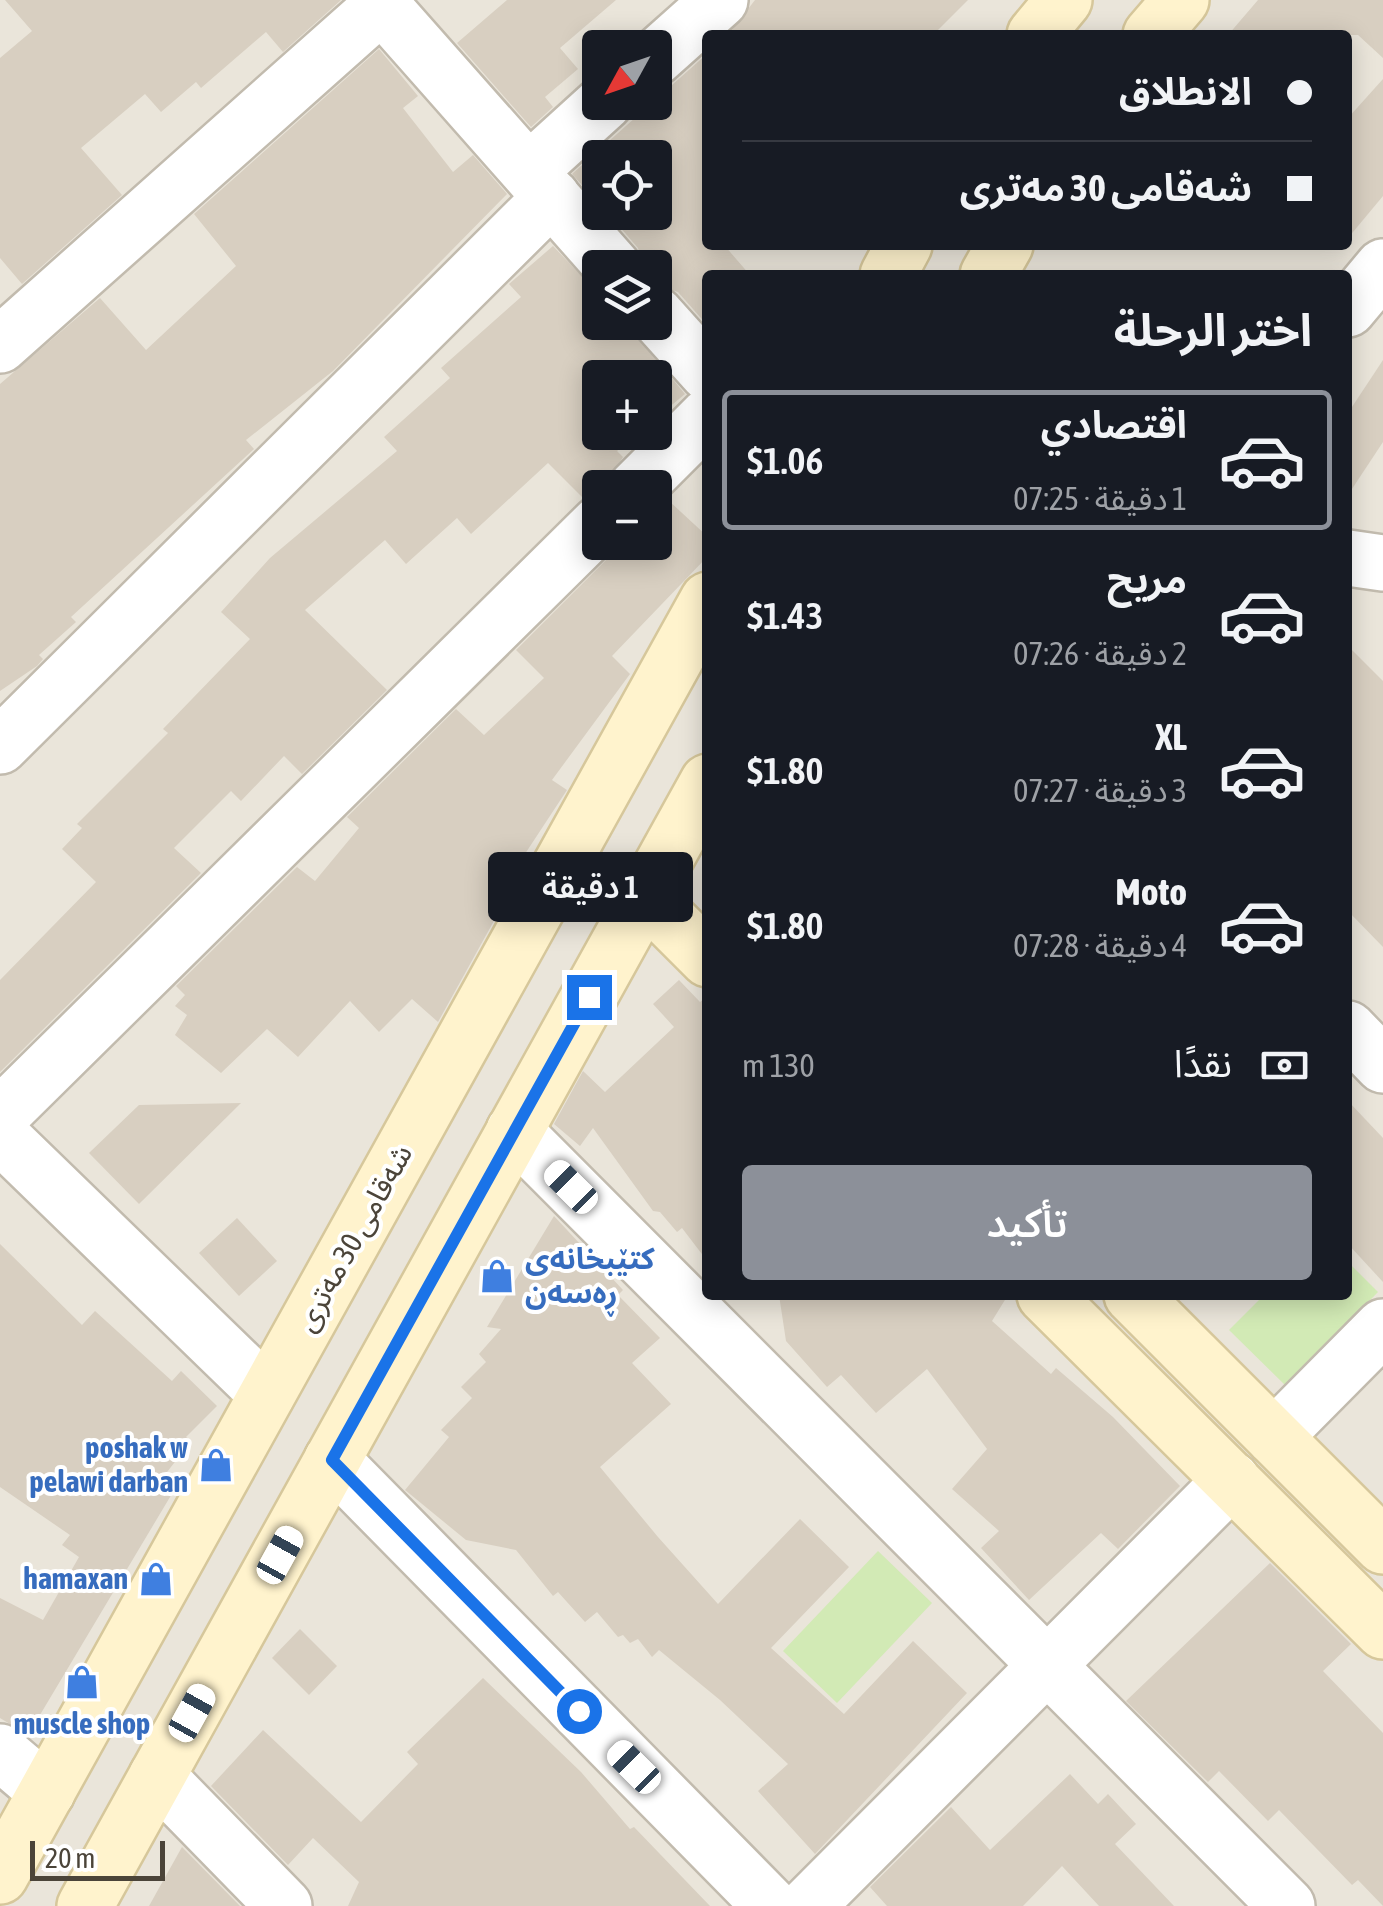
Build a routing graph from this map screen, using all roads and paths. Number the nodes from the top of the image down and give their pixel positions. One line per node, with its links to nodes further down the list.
1 (720, 0): 7 (street)
2 (1064, 0): 5 (main road)
3 (1181, 0): 6 (main road)
4 (380, 3): 9 (street); 14 (street)
5 (1039, 30)
6 (1155, 30)
7 (672, 43)
8 (591, 120): 9 (street)
9 (540, 184): 10 (street); 20 (street)
10 (598, 250)
11 (1383, 267): 12 (street)
12 (1352, 304)
13 (672, 333): 15 (street)
14 (0, 345)
15 (702, 366)
16 (702, 422): 17 (street)
17 (654, 470)
18 (582, 541): 27 (street)
19 (702, 611): 33 (main road, شەقامی 30 مەتری)
20 (0, 746)
21 (702, 809): 22 (main road)
22 (691, 858): 23 (main road)
23 (645, 896): 24 (main road); 28 (main road)
24 (702, 953)
25 (1352, 1034): 26 (street)
26 (1383, 1065)
27 (0, 1116)
28 (514, 1131): 35 (main road); 39 (street)
29 (0, 1135): 33 (street)
30 (1050, 1300): 36 (main road)
31 (1137, 1300): 34 (main road)
32 (1383, 1327): 34 (street)
33 (267, 1394): 42 (main road, شەقامی 30 مەتری)
34 (1274, 1437): 37 (main road)
35 (332, 1460): 41 (main road); 46 (street)
36 (1232, 1480): 38 (main road); 39 (street)
37 (1383, 1546)
38 (1383, 1631)
39 (1049, 1664): 47 (street); 48 (street)
40 (0, 1752): 42 (street)
41 (157, 1776): 44 (main road); 45 (street)
42 (47, 1792): 43 (main road, شەقامی 30 مەتری)
43 (0, 1876)
44 (85, 1906)
45 (284, 1906)
46 (771, 1906)
47 (807, 1906)
48 (1287, 1906)

